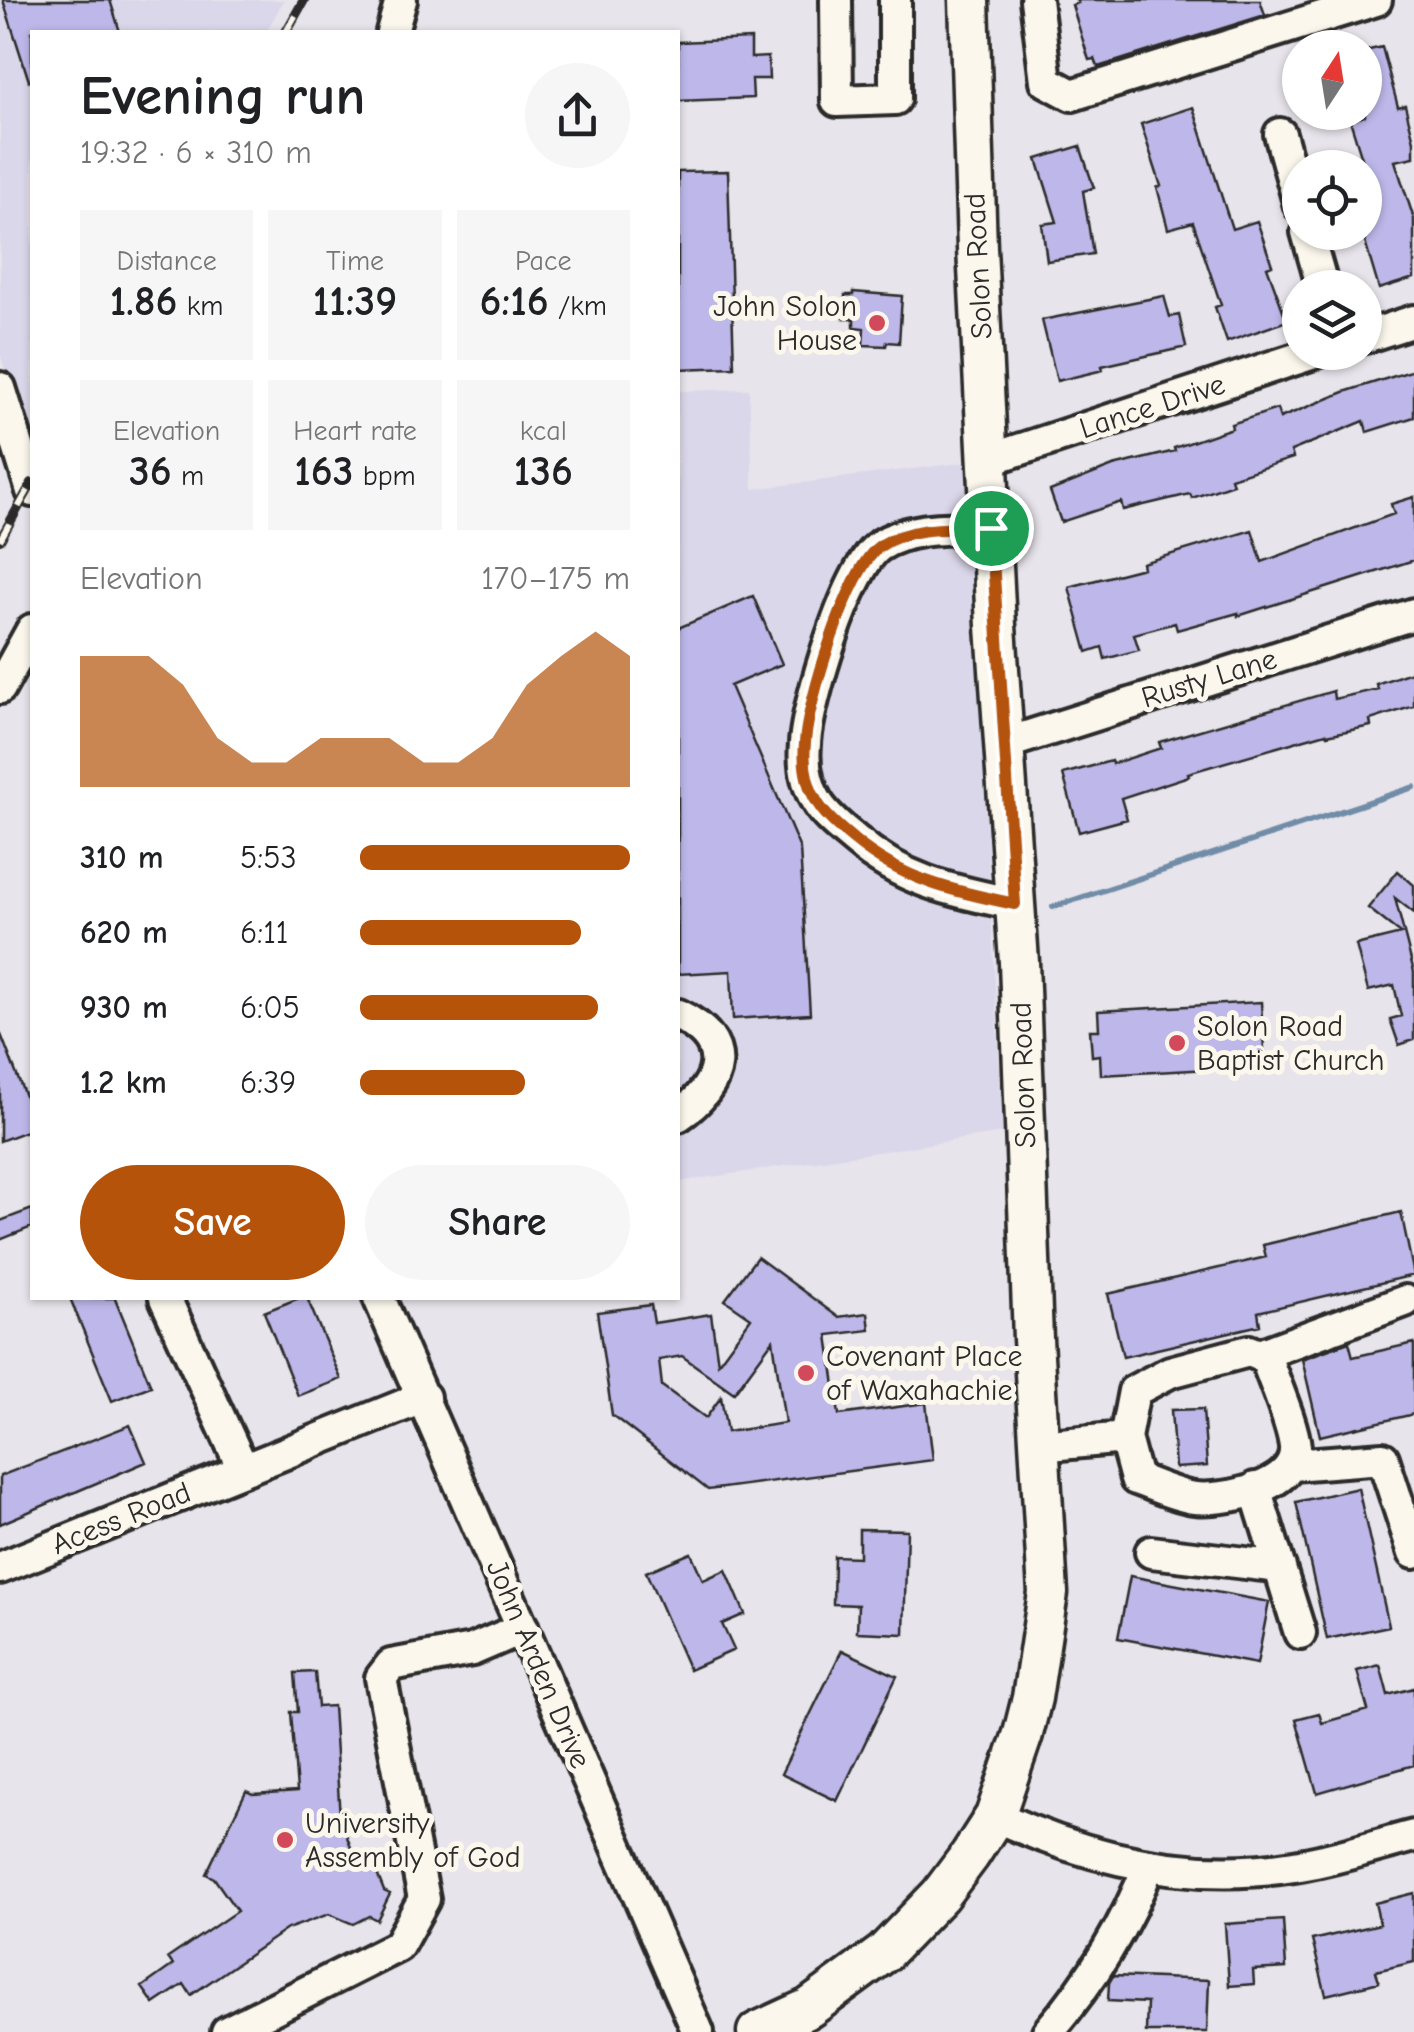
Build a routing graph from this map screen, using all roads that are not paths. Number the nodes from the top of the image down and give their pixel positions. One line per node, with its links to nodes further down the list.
1 (401, 0): 7 (street)
2 (836, 0): 3 (street)
3 (895, 0)
4 (969, 0): 14 (main road, Solon Road)
5 (1036, 0): 6 (street)
6 (1376, 0)
7 (393, 30)
8 (1280, 134): 9 (street)
9 (1284, 150)
10 (1414, 321): 11 (street)
11 (1382, 331)
12 (1282, 363): 14 (street, Lance Drive)
13 (0, 388): 15 (street)
14 (988, 460): 16 (main road, Solon Road)
15 (30, 485)
16 (991, 528): 20 (main road, Solon Road); 21 (street)
17 (1414, 614): 20 (street, Rusty Lane)
18 (30, 634): 19 (street)
19 (0, 688)
20 (1004, 744): 21 (main road, Solon Road)
21 (1015, 904): 30 (main road, Solon Road)
22 (680, 1016): 23 (street)
23 (680, 1114)
24 (166, 1300): 32 (street)
25 (380, 1300): 28 (street, John Arden Drive)
26 (1405, 1300): 27 (street)
27 (1259, 1355): 29 (street); 31 (street)
28 (424, 1397): 32 (street, Acess Road); 38 (street, John Arden Drive)
29 (1124, 1438): 30 (street); 33 (street)
30 (1040, 1446): 40 (main road, Solon Road)
31 (1292, 1465): 33 (street); 35 (street)
32 (242, 1470): 37 (street, Acess Road)
33 (1255, 1488): 36 (street)
34 (1151, 1552): 36 (street)
35 (1414, 1553)
36 (1280, 1567): 39 (street)
37 (0, 1568)
38 (524, 1628): 43 (street); 44 (street, John Arden Drive)
39 (1300, 1632)
40 (995, 1816): 42 (street); 45 (main road, Solon Road)
41 (1414, 1836): 42 (street)
42 (1149, 1864): 46 (street)
43 (227, 2032)
44 (698, 2032)
45 (757, 2032)
46 (1048, 2032)

